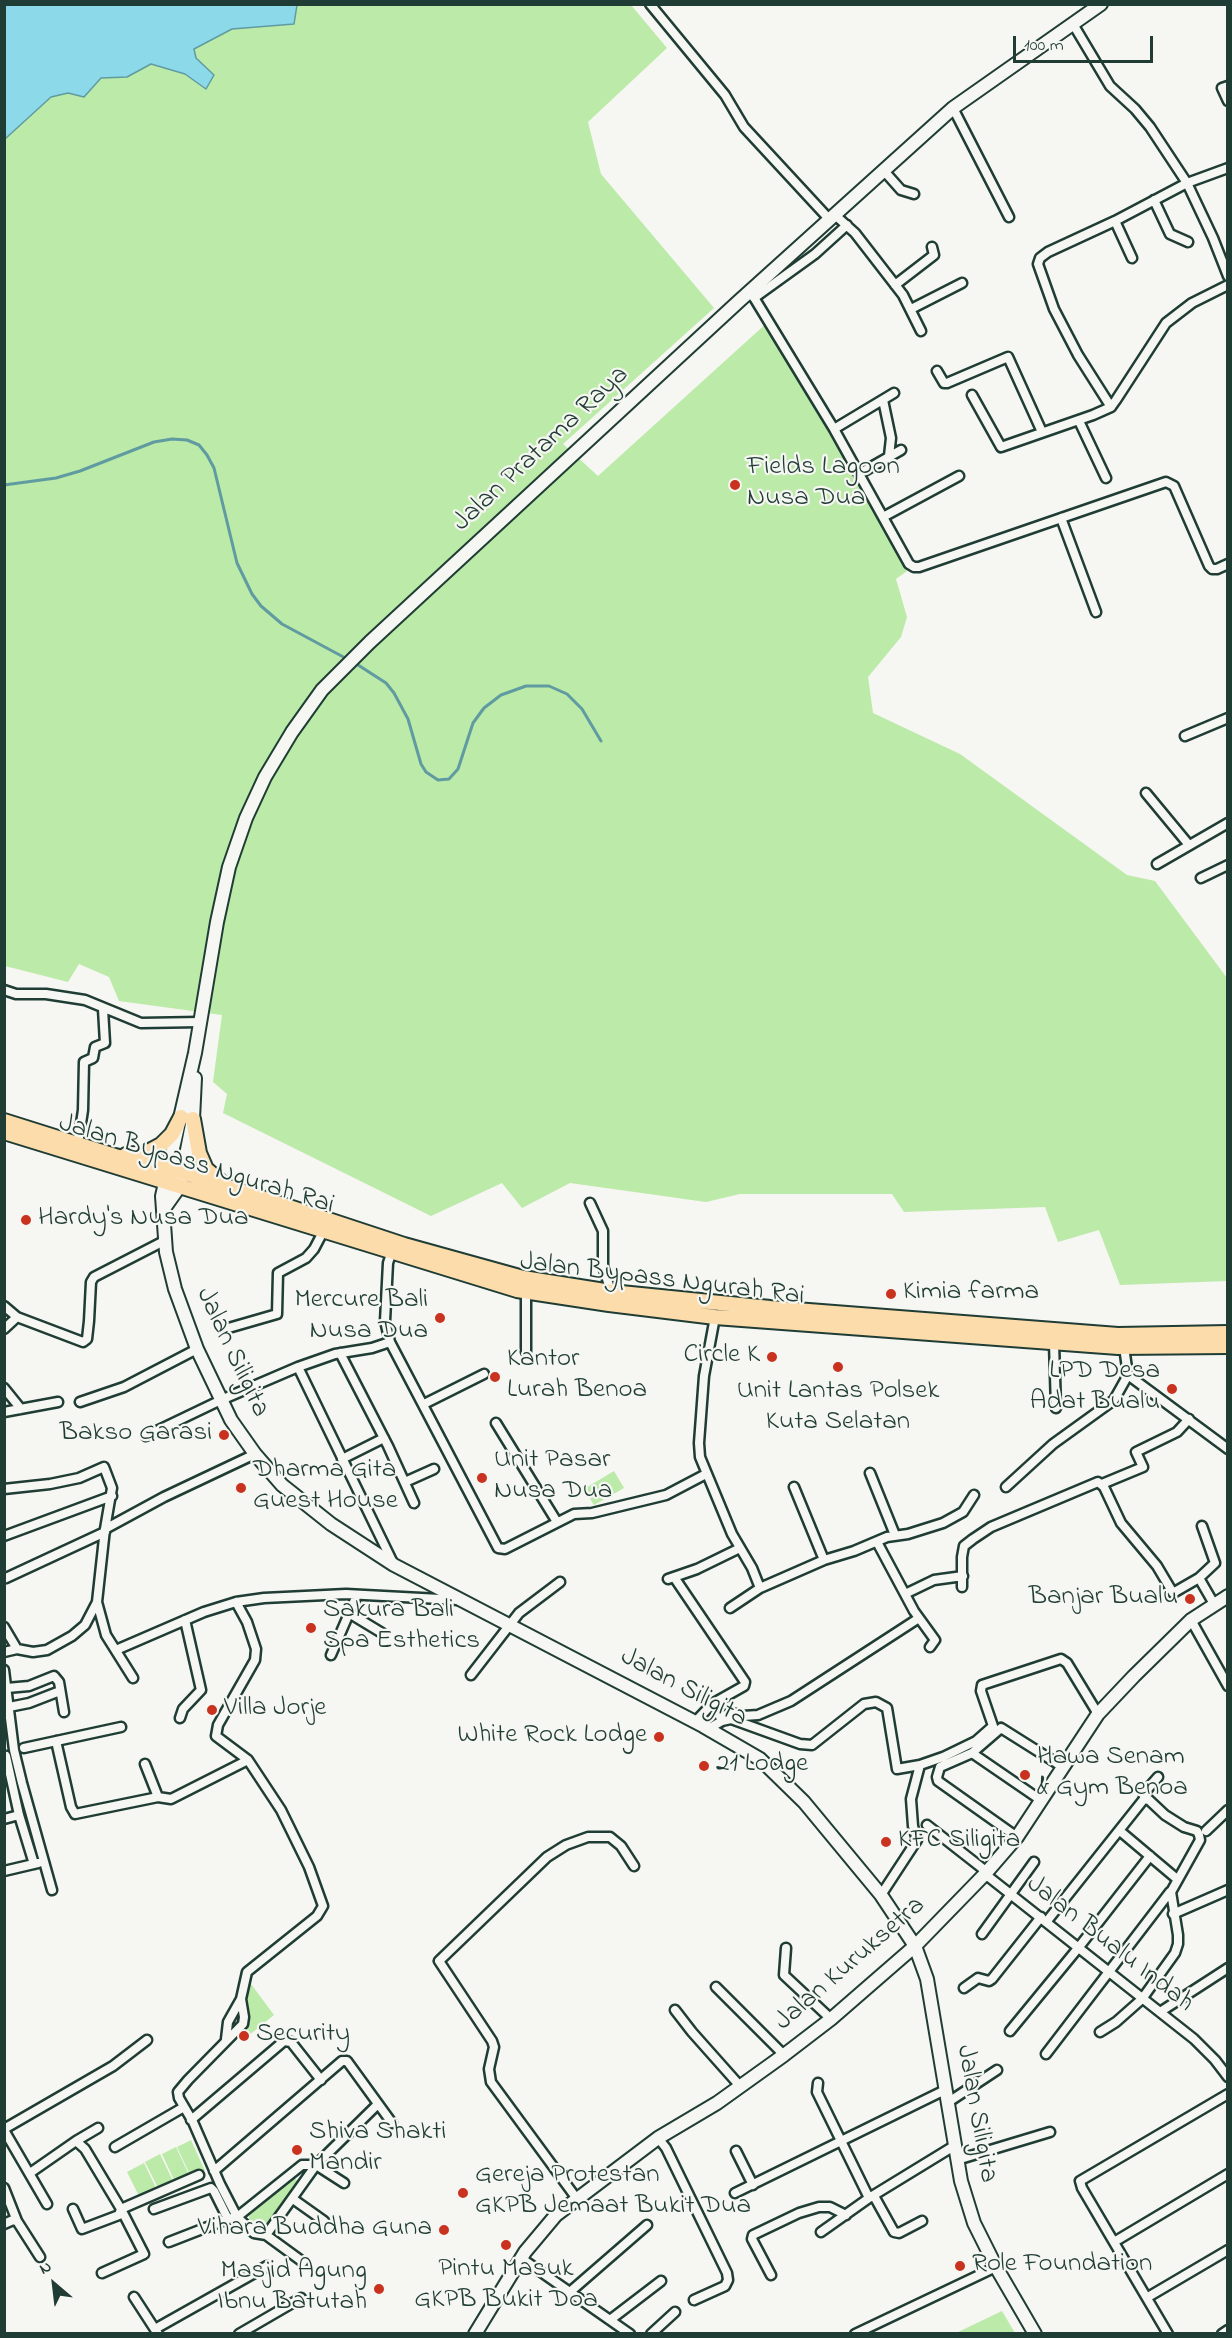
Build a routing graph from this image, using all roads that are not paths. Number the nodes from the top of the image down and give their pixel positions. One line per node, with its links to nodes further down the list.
1 (650, 4): 12 (street)
2 (1101, 4): 3 (main road, Jalan Pratama Raya)
3 (1072, 24): 6 (main road, Jalan Pratama Raya); 9 (street)
4 (1227, 86): 5 (street)
5 (1227, 101)
6 (953, 108): 8 (main road, Jalan Pratama Raya); 13 (street)
7 (1227, 168): 9 (street)
8 (885, 172): 10 (street); 12 (main road, Jalan Pratama Raya)
9 (1187, 183): 11 (street); 19 (street)
10 (914, 195)
11 (1154, 200): 14 (street); 16 (street)
12 (832, 217): 15 (street); 23 (main road, Jalan Pratama Raya)
13 (1009, 217)
14 (1115, 221): 18 (street); 30 (street)
15 (847, 225): 21 (street); 23 (street)
16 (1188, 242)
17 (932, 247): 21 (street)
18 (1132, 258)
19 (1227, 276)
20 (962, 283): 24 (street)
21 (896, 285): 24 (street)
22 (1227, 285): 30 (street)
23 (752, 295): 32 (street); 53 (main road, Jalan Pratama Raya)
24 (911, 309): 25 (street)
25 (921, 331)
26 (937, 371): 33 (street)
27 (894, 393): 29 (street)
28 (972, 395): 33 (street)
29 (883, 400): 32 (street); 35 (street)
30 (1111, 407): 31 (street)
31 (1079, 421): 33 (street); 38 (street)
32 (834, 429): 36 (street)
33 (1042, 432)
34 (901, 450): 35 (street)
35 (889, 456): 36 (street)
36 (859, 474): 39 (street)
37 (960, 476): 39 (street)
38 (1106, 478)
39 (883, 517): 40 (street)
40 (1062, 518): 41 (street); 42 (street)
41 (1227, 564)
42 (1096, 612)
43 (1227, 718): 44 (street)
44 (1185, 736)
45 (1146, 793): 47 (street)
46 (1227, 823): 47 (street)
47 (1189, 845): 48 (street)
48 (1156, 864)
49 (1227, 865): 50 (street)
50 (1201, 878)
51 (4, 990): 52 (street)
52 (104, 1009): 53 (street); 57 (street)
53 (200, 1022): 54 (main road, Jalan Pratama Raya)
54 (187, 1118): 58 (highway); 59 (main road, Jalan Pratama Raya); 60 (main road, Jalan Pratama Raya); 61 (highway)
55 (4, 1121): 57 (highway, Jalan Bypass Ngurah Rai)
56 (4, 1132): 59 (highway, Jalan Bypass Ngurah Rai)
57 (78, 1144): 58 (highway, Jalan Bypass Ngurah Rai)
58 (115, 1156): 59 (highway, Jalan Bypass Ngurah Rai)
59 (166, 1175): 60 (highway, Jalan Bypass Ngurah Rai); 63 (main road, Jalan Siligita)
60 (181, 1179): 61 (highway, Jalan Bypass Ngurah Rai); 63 (main road); 64 (highway, Jalan Bypass Ngurah Rai)
61 (226, 1186): 68 (highway, Jalan Bypass Ngurah Rai)
62 (590, 1203): 68 (street)
63 (163, 1210): 65 (main road, Jalan Siligita)
64 (324, 1230): 66 (highway, Jalan Bypass Ngurah Rai); 73 (street)
65 (164, 1240): 70 (street); 79 (main road, Jalan Siligita)
66 (392, 1251): 67 (highway, Jalan Bypass Ngurah Rai); 75 (street)
67 (526, 1291): 71 (highway, Jalan Bypass Ngurah Rai); 80 (street)
68 (611, 1292): 74 (highway, Jalan Bypass Ngurah Rai)
69 (4, 1306): 70 (street)
70 (17, 1317): 72 (street)
71 (715, 1317): 76 (highway, Jalan Bypass Ngurah Rai); 102 (street)
72 (4, 1329)
73 (225, 1329)
74 (1227, 1333)
75 (390, 1342): 81 (street); 89 (street)
76 (1054, 1343): 78 (highway, Jalan Bypass Ngurah Rai); 90 (street)
77 (1227, 1346): 78 (highway, Jalan Bypass Ngurah Rai)
78 (1124, 1347): 84 (street)
79 (197, 1349): 86 (main road, Jalan Siligita); 88 (street)
80 (526, 1352)
81 (340, 1353): 82 (street); 96 (street)
82 (298, 1367): 86 (street); 99 (street)
83 (484, 1374): 89 (street)
84 (1128, 1375): 93 (street); 106 (street)
85 (4, 1388): 91 (street)
86 (221, 1400): 95 (street); 98 (main road, Jalan Siligita)
87 (58, 1402): 91 (street)
88 (80, 1402)
89 (424, 1404): 111 (street)
90 (1056, 1408)
91 (21, 1409): 92 (street)
92 (4, 1412)
93 (1189, 1419): 97 (street); 104 (street)
94 (496, 1423): 111 (street)
95 (146, 1436)
96 (384, 1438): 99 (street); 103 (street)
97 (1227, 1449)
98 (255, 1454): 113 (street); 119 (main road, Jalan Siligita)
99 (342, 1459): 119 (street)
100 (434, 1468): 103 (street)
101 (870, 1473): 114 (street)
102 (706, 1474): 111 (street); 117 (street)
103 (405, 1482): 110 (street)
104 (1102, 1484): 120 (street); 122 (street)
105 (794, 1487): 118 (street)
106 (1006, 1487)
107 (4, 1489): 109 (street)
108 (974, 1495): 114 (street)
109 (112, 1496): 113 (street); 115 (street)
110 (414, 1503)
111 (557, 1522)
112 (1202, 1526): 122 (street)
113 (105, 1531): 121 (street); 130 (street)
114 (896, 1535): 116 (street)
115 (4, 1536)
116 (877, 1542): 118 (street); 126 (street)
117 (740, 1548): 125 (street); 156 (street)
118 (824, 1560): 125 (street)
119 (394, 1565): 129 (main road, Jalan Siligita)
120 (963, 1575): 124 (street); 126 (street)
121 (6, 1578)
122 (1199, 1578): 132 (street)
123 (561, 1582): 138 (street)
124 (963, 1587)
125 (760, 1588): 133 (street)
126 (905, 1594): 135 (street)
127 (357, 1595): 129 (street); 131 (street); 134 (street)
128 (1227, 1596): 132 (main road, Jalan Kuruksetra)
129 (463, 1600): 138 (main road, Jalan Siligita)
130 (97, 1602): 142 (street); 143 (street)
131 (236, 1602): 136 (street); 162 (street)
132 (1214, 1604): 137 (main road, Jalan Kuruksetra)
133 (730, 1608)
134 (348, 1613): 140 (street); 145 (street)
135 (919, 1618): 141 (street); 156 (street)
136 (184, 1620): 143 (street); 155 (street)
137 (1191, 1620): 149 (street); 154 (main road, Jalan Kuruksetra)
138 (511, 1626): 147 (street); 156 (main road, Jalan Siligita)
139 (4, 1627): 142 (street)
140 (382, 1633)
141 (930, 1647)
142 (17, 1649): 144 (street)
143 (116, 1650): 148 (street)
144 (4, 1652)
145 (331, 1654)
146 (4, 1670): 150 (street)
147 (471, 1675)
148 (133, 1678)
149 (1227, 1686)
150 (7, 1688): 151 (street); 152 (street)
151 (60, 1691): 152 (street); 153 (street)
152 (9, 1707): 178 (street)
153 (64, 1712)
154 (1098, 1714): 164 (street); 165 (main road, Jalan Kuruksetra)
155 (180, 1718)
156 (702, 1725): 164 (street); 189 (main road, Jalan Siligita)
157 (121, 1727): 158 (street)
158 (56, 1740): 159 (street); 167 (street)
159 (24, 1748)
160 (972, 1753): 165 (street); 169 (street); 176 (street)
161 (4, 1757): 171 (street)
162 (248, 1760): 167 (street); 200 (street)
163 (145, 1764): 167 (street)
164 (920, 1765): 189 (street)
165 (1063, 1767): 169 (main road, Jalan Kuruksetra)
166 (1158, 1778): 168 (street)
167 (158, 1797)
168 (1143, 1800): 174 (street); 175 (street)
169 (1042, 1801): 176 (main road, Jalan Kuruksetra)
170 (1227, 1810): 175 (street)
171 (19, 1815): 172 (street); 180 (street)
172 (4, 1819)
173 (927, 1825): 183 (street, Jalan Bualu Indah)
174 (1120, 1831): 177 (street); 191 (street)
175 (1203, 1833): 184 (street)
176 (1017, 1837): 183 (main road, Jalan Kuruksetra)
177 (1150, 1856): 184 (street); 194 (street)
178 (44, 1862): 180 (street); 185 (street)
179 (1034, 1862): 188 (street)
180 (34, 1864): 182 (street)
181 (634, 1866): 243 (street)
182 (4, 1871)
183 (986, 1873): 188 (street, Jalan Bualu Indah); 193 (main road, Jalan Kuruksetra)
184 (1177, 1879): 187 (street)
185 (52, 1890)
186 (1227, 1890): 190 (street)
187 (1171, 1892): 190 (street); 197 (street)
188 (1010, 1893): 191 (street, Jalan Bualu Indah); 192 (street)
189 (881, 1894): 193 (main road, Jalan Siligita)
190 (1173, 1914): 201 (street)
191 (1044, 1919): 194 (street, Jalan Bualu Indah); 199 (street)
192 (982, 1934)
193 (915, 1946): 204 (main road, Jalan Kuruksetra); 217 (main road, Jalan Siligita)
194 (1079, 1947): 197 (street, Jalan Bualu Indah); 205 (street)
195 (786, 1948): 204 (street)
196 (1227, 1968): 203 (street)
197 (1110, 1972): 201 (street, Jalan Bualu Indah); 209 (street)
198 (716, 1988): 210 (street)
199 (964, 1988)
200 (241, 1999): 207 (street); 207 (street)
201 (1142, 1999): 203 (street, Jalan Bualu Indah); 206 (street)
202 (675, 2010): 215 (street)
203 (1160, 2012): 212 (street, Jalan Bualu Indah)
204 (831, 2019): 210 (main road, Jalan Kuruksetra)
205 (1010, 2031)
206 (1100, 2032)
207 (226, 2039): 219 (street)
208 (147, 2040): 223 (street)
209 (1046, 2054)
210 (784, 2055): 215 (main road, Jalan Kuruksetra)
211 (997, 2070): 217 (street)
212 (1227, 2077)
213 (321, 2080): 218 (street); 220 (street); 233 (street)
214 (818, 2084): 226 (street)
215 (741, 2086): 225 (main road, Jalan Kuruksetra)
216 (1227, 2094): 259 (street)
217 (946, 2096): 226 (street); 228 (main road, Jalan Siligita)
218 (378, 2104): 221 (street); 232 (street)
219 (184, 2107): 220 (street); 229 (street)
220 (192, 2120): 233 (street)
221 (392, 2123)
222 (98, 2128): 227 (street)
223 (4, 2129): 234 (street)
224 (1050, 2132): 231 (street)
225 (658, 2138): 243 (main road, Jalan Kuruksetra); 273 (street)
226 (841, 2140): 238 (street); 241 (street)
227 (76, 2141): 234 (street); 246 (street)
228 (954, 2146): 231 (main road, Jalan Siligita); 241 (street)
229 (115, 2147)
230 (735, 2151): 238 (street)
231 (957, 2160): 265 (main road, Jalan Siligita)
232 (316, 2165): 237 (street); 242 (street); 249 (street)
233 (214, 2171): 249 (street)
234 (30, 2173): 244 (street)
235 (1227, 2174): 259 (street)
236 (199, 2175): 246 (street)
237 (344, 2183)
238 (753, 2185): 240 (street)
239 (4, 2188): 251 (street)
240 (735, 2193)
241 (871, 2197): 248 (street); 253 (street)
242 (293, 2199): 252 (street); 257 (street)
243 (577, 2199): 262 (main road, Jalan Kuruksetra)
244 (47, 2204)
245 (72, 2208): 246 (street)
246 (121, 2209): 266 (street)
247 (154, 2209): 250 (street)
248 (846, 2215): 256 (street); 267 (street)
249 (237, 2217): 250 (street); 257 (street)
250 (228, 2219): 258 (street)
251 (17, 2221): 254 (street); 261 (street)
252 (324, 2221)
253 (922, 2221)
254 (4, 2224)
255 (647, 2225): 269 (street)
256 (821, 2232)
257 (266, 2235): 263 (street)
258 (169, 2242)
259 (1114, 2242): 271 (street)
260 (1227, 2250): 271 (street)
261 (40, 2257)
262 (521, 2258): 269 (street); 279 (main road, Jalan Kuruksetra)
263 (303, 2262)
264 (267, 2266): 277 (street)
265 (996, 2267): 282 (street); 283 (main road, Jalan Siligita)
266 (102, 2273)
267 (771, 2275)
268 (661, 2282): 275 (street)
269 (571, 2291): 275 (street)
270 (134, 2297): 277 (street)
271 (1148, 2297): 284 (street)
272 (301, 2298): 278 (street)
273 (694, 2300)
274 (675, 2312): 281 (street)
275 (610, 2319): 280 (street)
276 (1227, 2330): 285 (street)
277 (157, 2331)
278 (239, 2334)
279 (475, 2334)
280 (630, 2334)
281 (651, 2334)
282 (855, 2334)
283 (1035, 2334)
284 (1168, 2334)
285 (1222, 2334)

